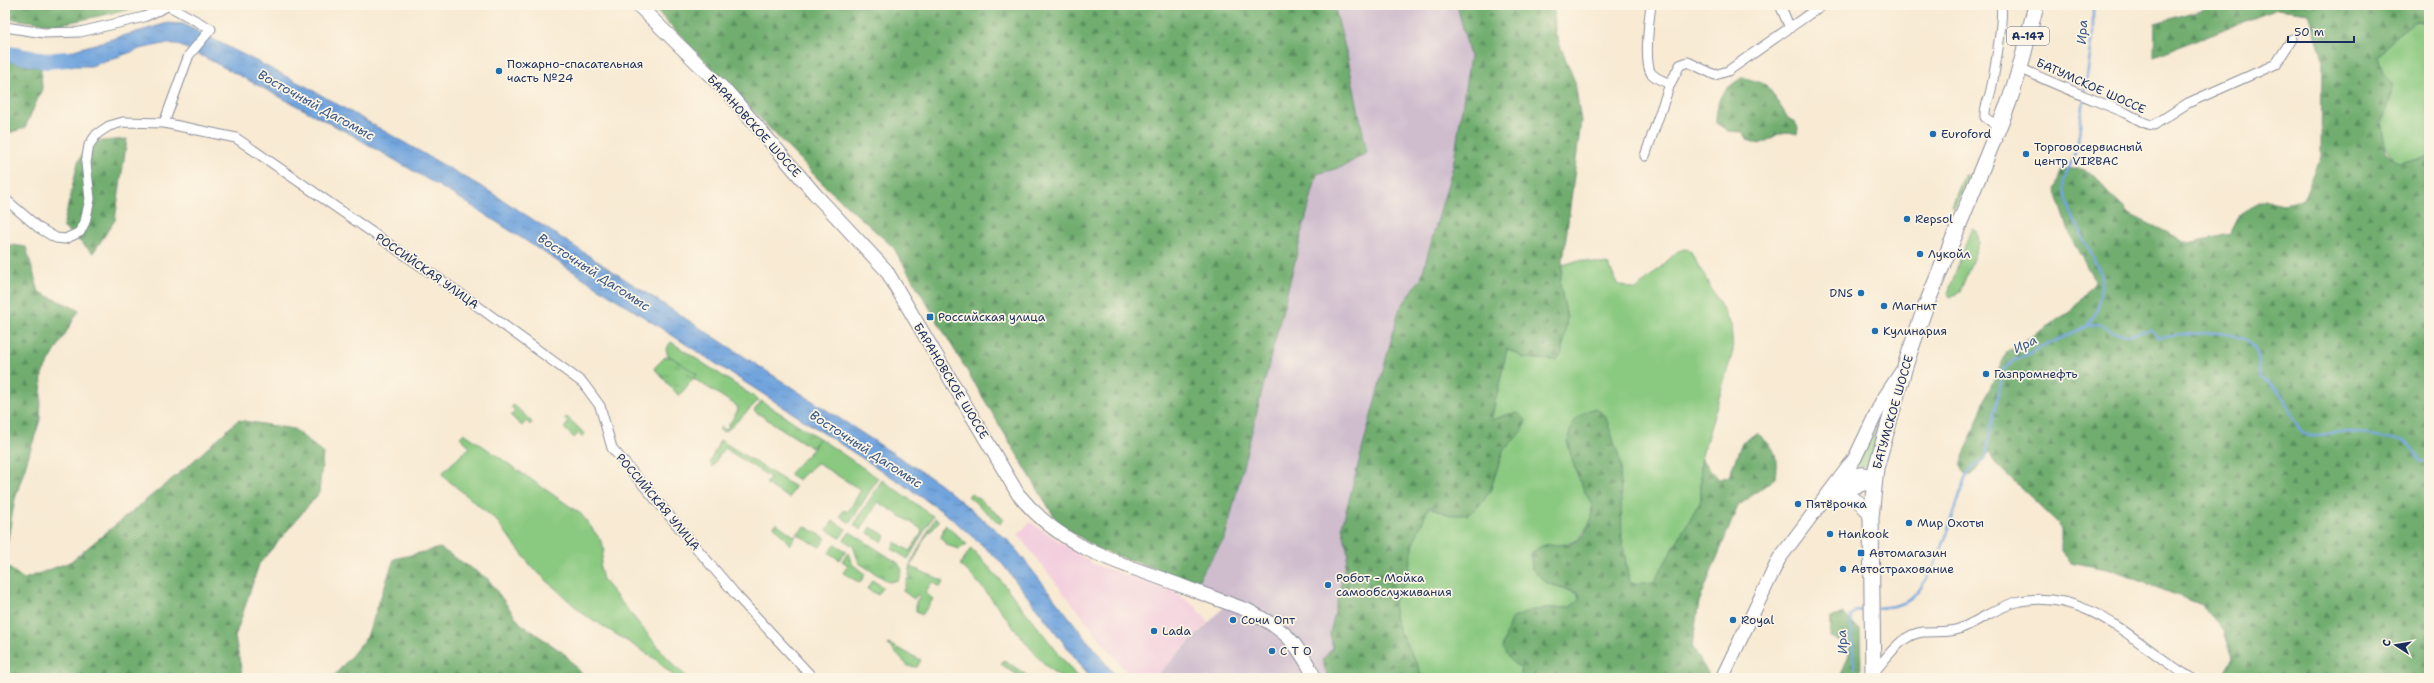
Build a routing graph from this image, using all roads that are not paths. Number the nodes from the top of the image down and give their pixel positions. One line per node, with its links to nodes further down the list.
1 (638, 5): 23 (main road, БАРАНОВСКОЕ ШОССЕ)
2 (1651, 5): 12 (street)
3 (1780, 5): 9 (street)
4 (1822, 5): 9 (street)
5 (2002, 5): 14 (street)
6 (2036, 5): 11 (highway, БАТУМСКОЕ ШОССЕ / А-147)
7 (169, 6): 8 (street); 13 (street)
8 (5, 27)
9 (1790, 28): 12 (street)
10 (2292, 40): 11 (street, БАТУМСКОЕ ШОССЕ)
11 (2020, 68): 14 (highway, БАТУМСКОЕ ШОССЕ / А-147)
12 (1670, 84): 15 (street)
13 (164, 123): 16 (street, РОССИЙСКАЯ УЛИЦА); 22 (street, РОССИЙСКАЯ УЛИЦА)
14 (1999, 128): 17 (highway, БАТУМСКОЕ ШОССЕ / А-147)
15 (1645, 156)
16 (5, 199)
17 (1906, 363): 18 (highway, БАТУМСКОЕ ШОССЕ / А-147); 19 (main road, А-147)
18 (1874, 479): 19 (main road); 20 (highway, БАТУМСКОЕ ШОССЕ / А-147)
19 (1826, 498): 20 (main road); 24 (main road)
20 (1871, 518): 21 (highway, БАТУМСКОЕ ШОССЕ / А-147)
21 (1873, 676): 25 (street, БАТУМСКОЕ ШОССЕ)
22 (813, 678)
23 (1315, 678)
24 (1722, 678)
25 (2191, 678)

